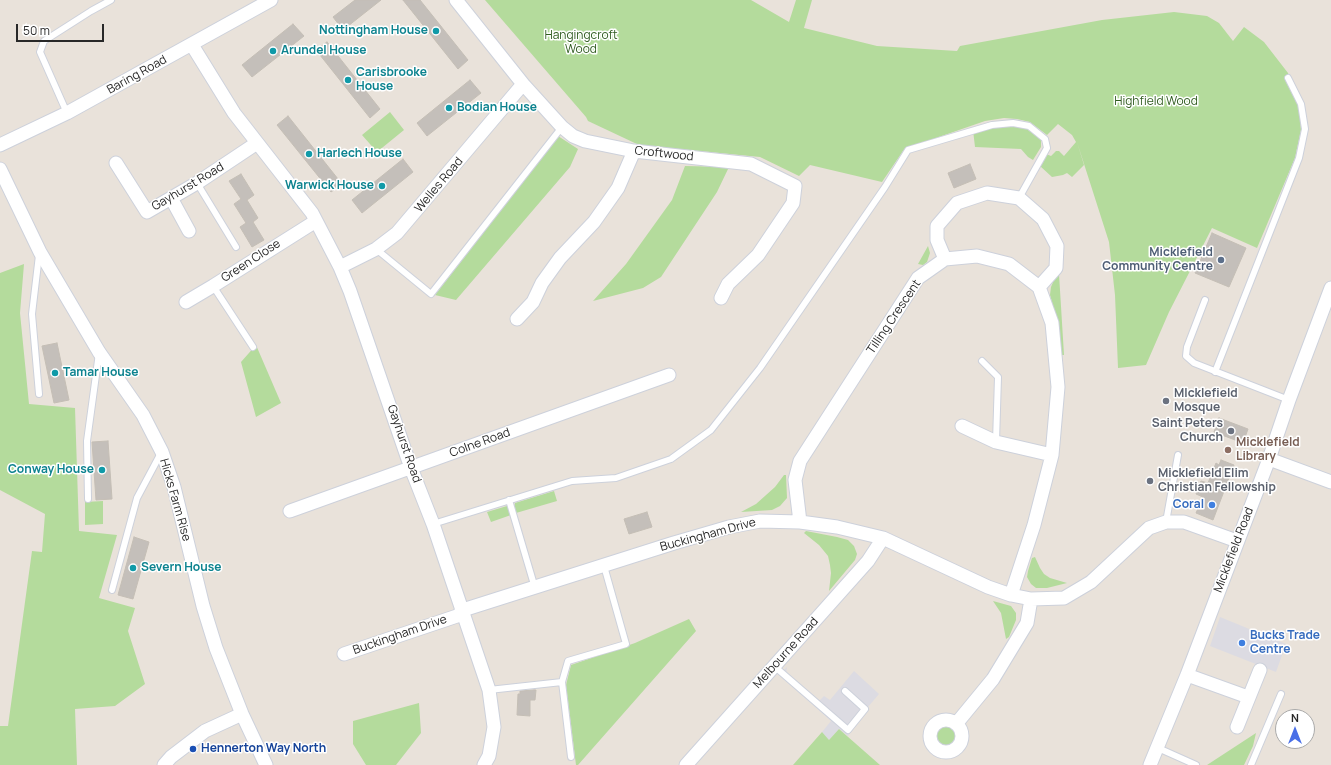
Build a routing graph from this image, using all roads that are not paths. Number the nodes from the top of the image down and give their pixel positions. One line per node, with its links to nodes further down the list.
1 (111, 0): 7 (lane)
2 (270, 0): 4 (street, Baring Road)
3 (456, 0): 6 (street, Croftwood)
4 (192, 45): 7 (street, Baring Road); 9 (street, Gayhurst Road)
5 (1288, 78): 34 (lane)
6 (524, 84): 8 (street, Croftwood); 20 (street, Welles Road)
7 (67, 114): 10 (street, Baring Road)
8 (562, 127): 11 (street, Croftwood); 20 (lane)
9 (257, 143): 14 (street, Gayhurst Road); 17 (street, Gayhurst Road)
10 (0, 145)
11 (634, 151): 27 (street, Croftwood); 30 (street)
12 (116, 163): 15 (street, Gayhurst Road)
13 (0, 169): 21 (street, Hicks Farm Rise)
14 (197, 183): 15 (street, Gayhurst Road); 19 (lane)
15 (171, 198): 18 (street)
16 (1019, 198): 22 (street); 25 (street); 47 (lane)
17 (316, 221): 23 (street, Gayhurst Road); 24 (street, Green Close)
18 (189, 231)
19 (236, 247)
20 (376, 250): 23 (street, Welles Road)
21 (40, 252): 32 (street, Hicks Farm Rise); 36 (lane)
22 (945, 259): 25 (street, Tilling Crescent); 49 (street, Tilling Crescent)
23 (340, 266): 44 (street, Gayhurst Road)
24 (214, 286): 29 (street, Green Close); 31 (lane)
25 (1039, 287): 41 (street)
26 (1331, 288): 37 (street, Micklefield Road)
27 (721, 298)
28 (1204, 300): 34 (lane)
29 (186, 302)
30 (517, 319)
31 (253, 347)
32 (99, 352): 40 (street, Hicks Farm Rise); 46 (lane)
33 (982, 361): 39 (lane)
34 (1215, 372): 37 (lane)
35 (669, 375): 44 (street, Colne Road)
36 (39, 394)
37 (1289, 400): 43 (street, Micklefield Road)
38 (962, 426): 39 (street)
39 (996, 442): 41 (street)
40 (162, 452): 56 (lane); 69 (street, Hicks Farm Rise)
41 (1052, 455): 57 (street)
42 (1178, 455): 50 (lane)
43 (1269, 459): 45 (street); 53 (street, Micklefield Road)
44 (411, 468): 48 (street, Colne Road); 51 (street, Gayhurst Road)
45 (1331, 482)
46 (88, 499)
47 (508, 500): 51 (lane); 55 (lane)
48 (290, 511)
49 (800, 522): 52 (street, Buckingham Drive); 54 (street, Buckingham Drive)
50 (1166, 522): 53 (street, Buckingham Drive); 58 (street, Buckingham Drive)
51 (433, 524): 59 (street, Gayhurst Road)
52 (883, 538): 57 (street, Buckingham Drive); 61 (street, Melbourne Road)
53 (1237, 541): 63 (street, Micklefield Road)
54 (604, 566): 55 (street, Buckingham Drive); 64 (lane)
55 (535, 588): 59 (street, Buckingham Drive)
56 (112, 590)
57 (1011, 595): 58 (street, Buckingham Drive)
58 (1031, 599): 70 (street)
59 (462, 613): 60 (street, Buckingham Drive); 65 (street, Gayhurst Road)
60 (344, 654)
61 (774, 666): 66 (lane); 77 (street, Melbourne Road)
62 (1260, 670): 68 (street)
63 (1187, 675): 68 (street); 72 (street, Micklefield Road)
64 (562, 682): 65 (lane); 73 (lane)
65 (489, 690): 76 (street, Gayhurst Road)
66 (845, 691)
67 (1281, 694): 80 (lane)
68 (1248, 697): 71 (street)
69 (242, 714): 74 (street); 75 (street, Hicks Farm Rise)
70 (956, 724)
71 (1237, 727)
72 (1158, 748): 78 (street, Micklefield Road); 79 (lane)
73 (571, 757)
74 (170, 762)
75 (266, 765)
76 (484, 765)
77 (686, 765)
78 (1150, 765)
79 (1196, 765)
80 (1251, 765)

